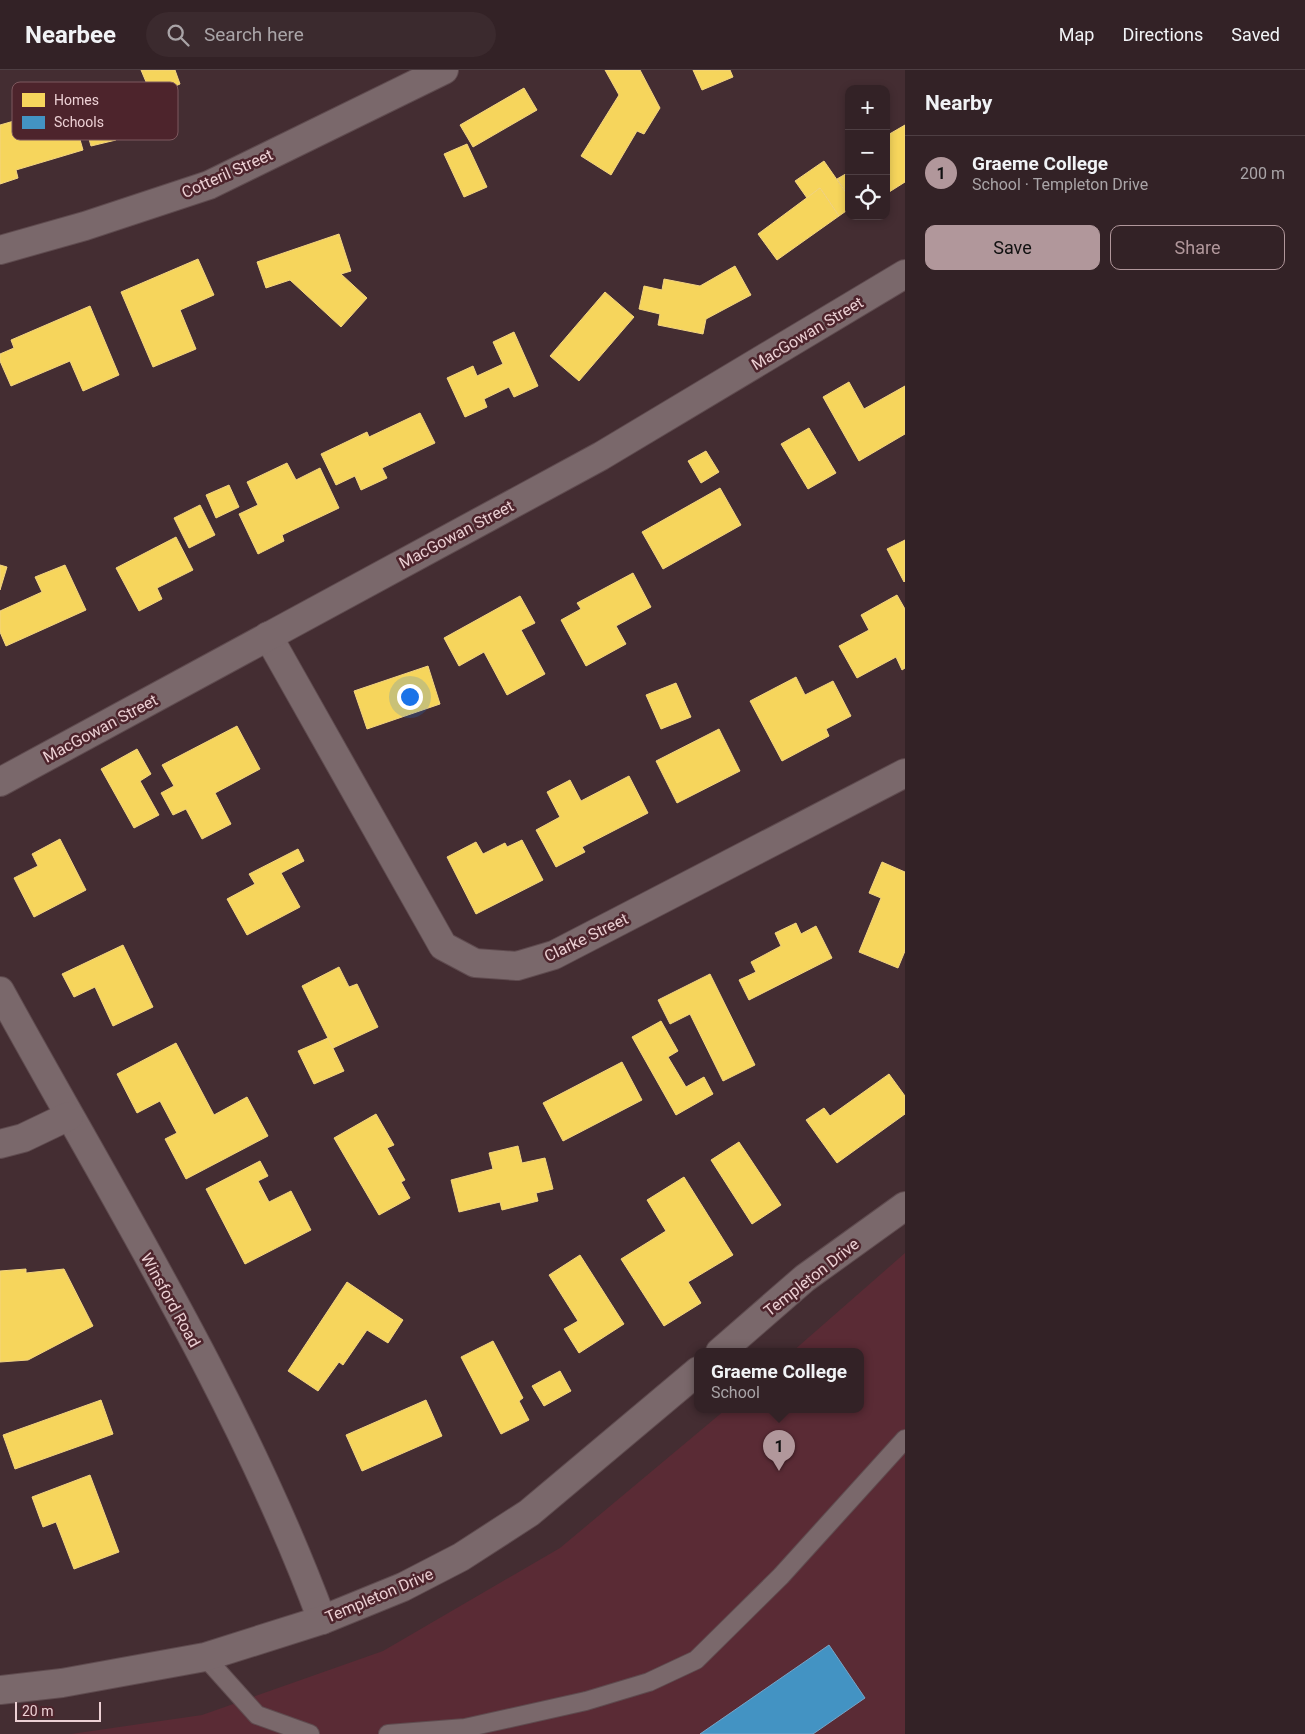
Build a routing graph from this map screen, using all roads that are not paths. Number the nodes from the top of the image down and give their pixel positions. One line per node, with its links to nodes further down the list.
1 (444, 70): 2 (street, Cotteril Street)
2 (0, 250)
3 (905, 274): 4 (street, MacGowan Street)
4 (268, 636): 5 (street, Clarke Street); 6 (street, MacGowan Street)
5 (905, 773)
6 (0, 782)
7 (0, 991): 8 (street, Winsford Road)
8 (69, 1116): 9 (street); 14 (street, Winsford Road)
9 (0, 1144)
10 (905, 1206): 11 (street, Templeton Drive)
11 (725, 1348)
12 (694, 1374): 14 (street, Templeton Drive)
13 (905, 1439): 18 (lane)
14 (322, 1620): 15 (street, Templeton Drive)
15 (205, 1657): 16 (street, Templeton Drive); 17 (lane)
16 (0, 1690)
17 (310, 1734)
18 (388, 1734)

